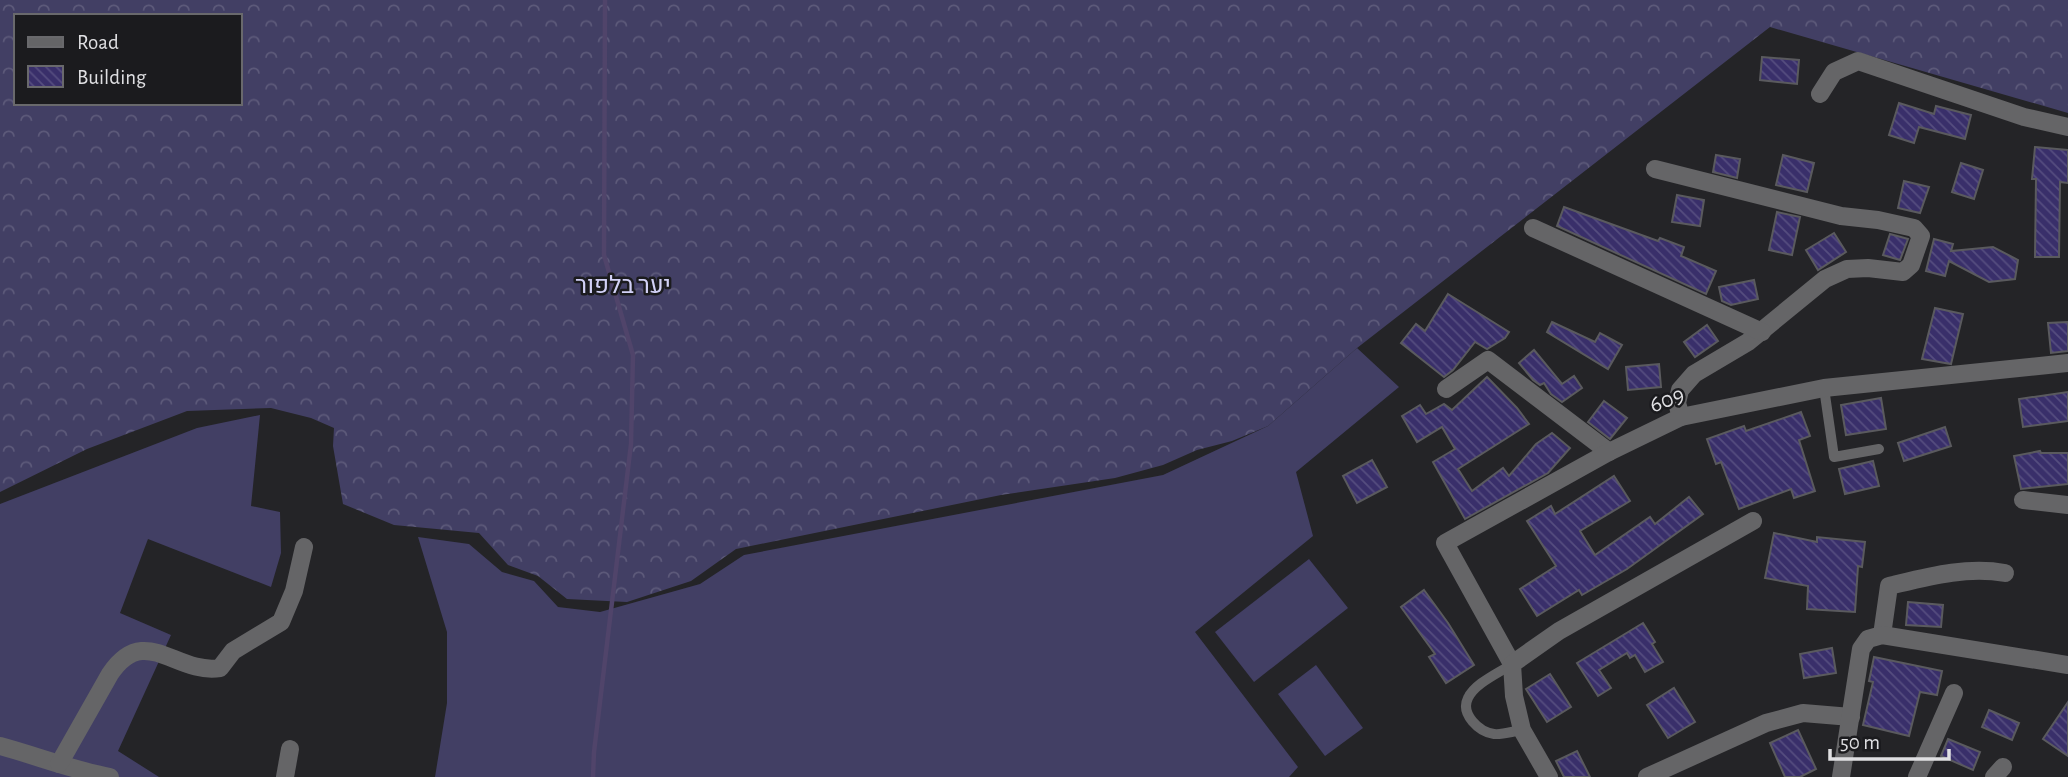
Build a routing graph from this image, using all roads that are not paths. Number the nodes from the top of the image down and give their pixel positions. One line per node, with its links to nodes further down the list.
1 (1820, 94): 2 (street)
2 (2068, 127)
3 (1656, 169): 5 (street)
4 (1533, 228): 5 (street)
5 (1762, 332): 9 (street)
6 (2068, 363): 7 (street, 609)
7 (1824, 388): 9 (street, 609); 10 (lane)
8 (1446, 389): 11 (street)
9 (1681, 417): 11 (street, 609)
10 (1879, 449)
11 (1609, 452): 18 (street, 609)
12 (2023, 500): 13 (street)
13 (2068, 505)
14 (1753, 521): 18 (street)
15 (304, 547): 25 (street)
16 (2005, 572): 17 (street)
17 (1882, 635): 19 (street); 21 (street)
18 (1512, 664): 22 (street); 22 (lane)
19 (2068, 665)
20 (1954, 693): 31 (street)
21 (1851, 717): 29 (street); 30 (street)
22 (1522, 730): 28 (street)
23 (0, 746): 25 (street)
24 (290, 749): 27 (street)
25 (59, 764): 26 (street)
26 (110, 777)
27 (285, 777)
28 (1549, 777)
29 (1647, 777)
30 (1841, 777)
31 (1917, 777)

